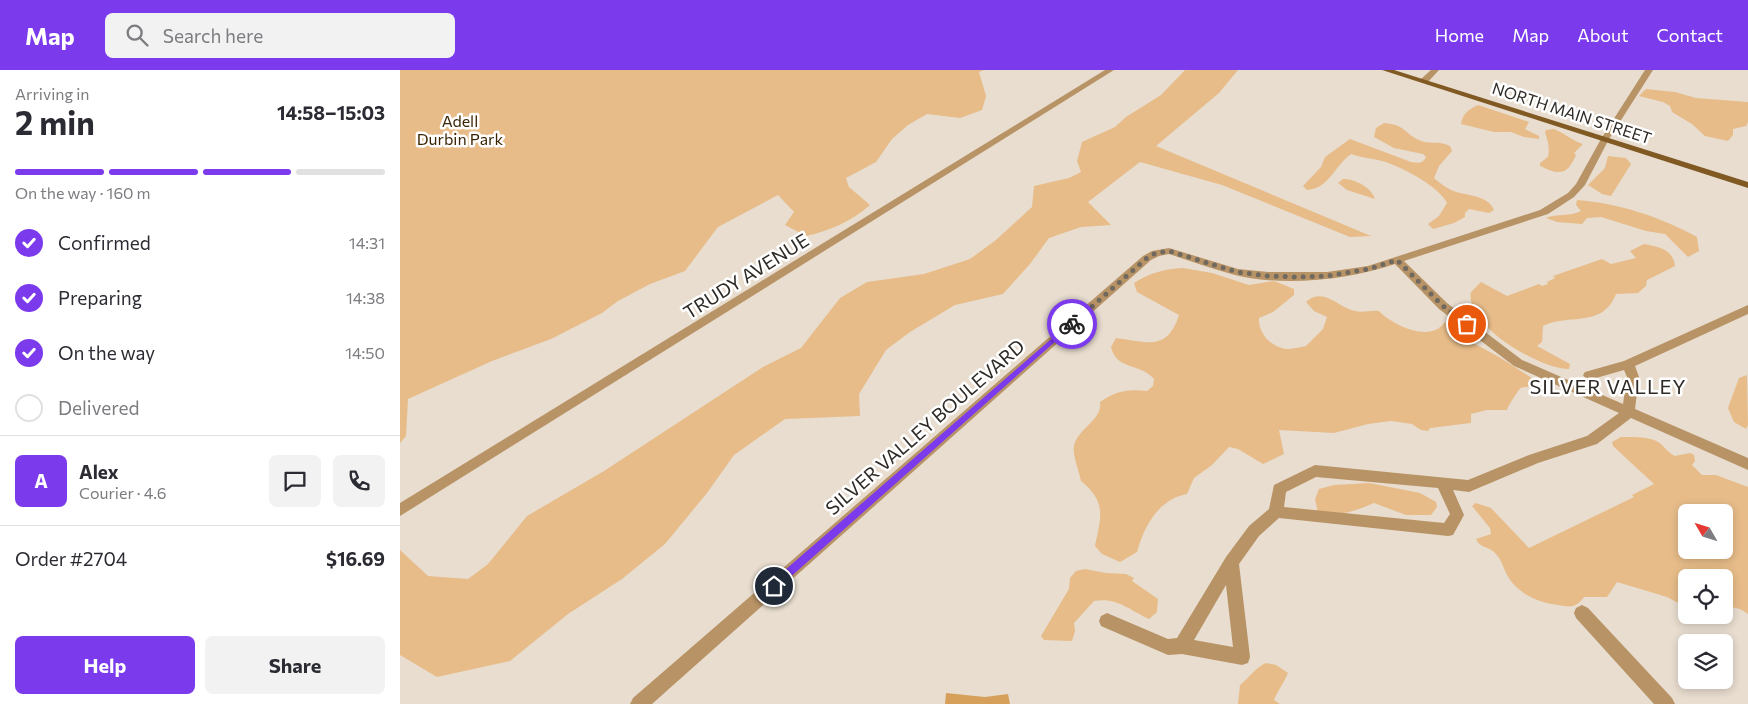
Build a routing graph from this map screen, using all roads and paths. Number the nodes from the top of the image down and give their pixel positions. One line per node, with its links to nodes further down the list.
1 (1110, 70): 15 (street, TRUDY AVENUE)
2 (1386, 70): 5 (main road, NORTH MAIN STREET)
3 (1435, 70): 5 (street)
4 (1649, 70): 6 (street, SILVER VALLEY BOULEVARD)
5 (1424, 81): 6 (main road, NORTH MAIN STREET)
6 (1605, 139): 7 (main road, NORTH MAIN STREET); 8 (street, SILVER VALLEY BOULEVARD)
7 (1748, 185)
8 (1397, 260): 12 (street); 21 (street, SILVER VALLEY BOULEVARD)
9 (1748, 309): 10 (street)
10 (1628, 364): 11 (street); 12 (street)
11 (1589, 375)
12 (1628, 413): 13 (street); 14 (street)
13 (1748, 464)
14 (1443, 483): 16 (street); 16 (street)
15 (400, 510)
16 (1276, 512): 17 (street)
17 (1231, 562): 20 (street); 20 (street)
18 (1582, 613): 22 (street)
19 (1107, 621): 20 (street)
20 (1182, 646)
21 (640, 704)
22 (1666, 704)

